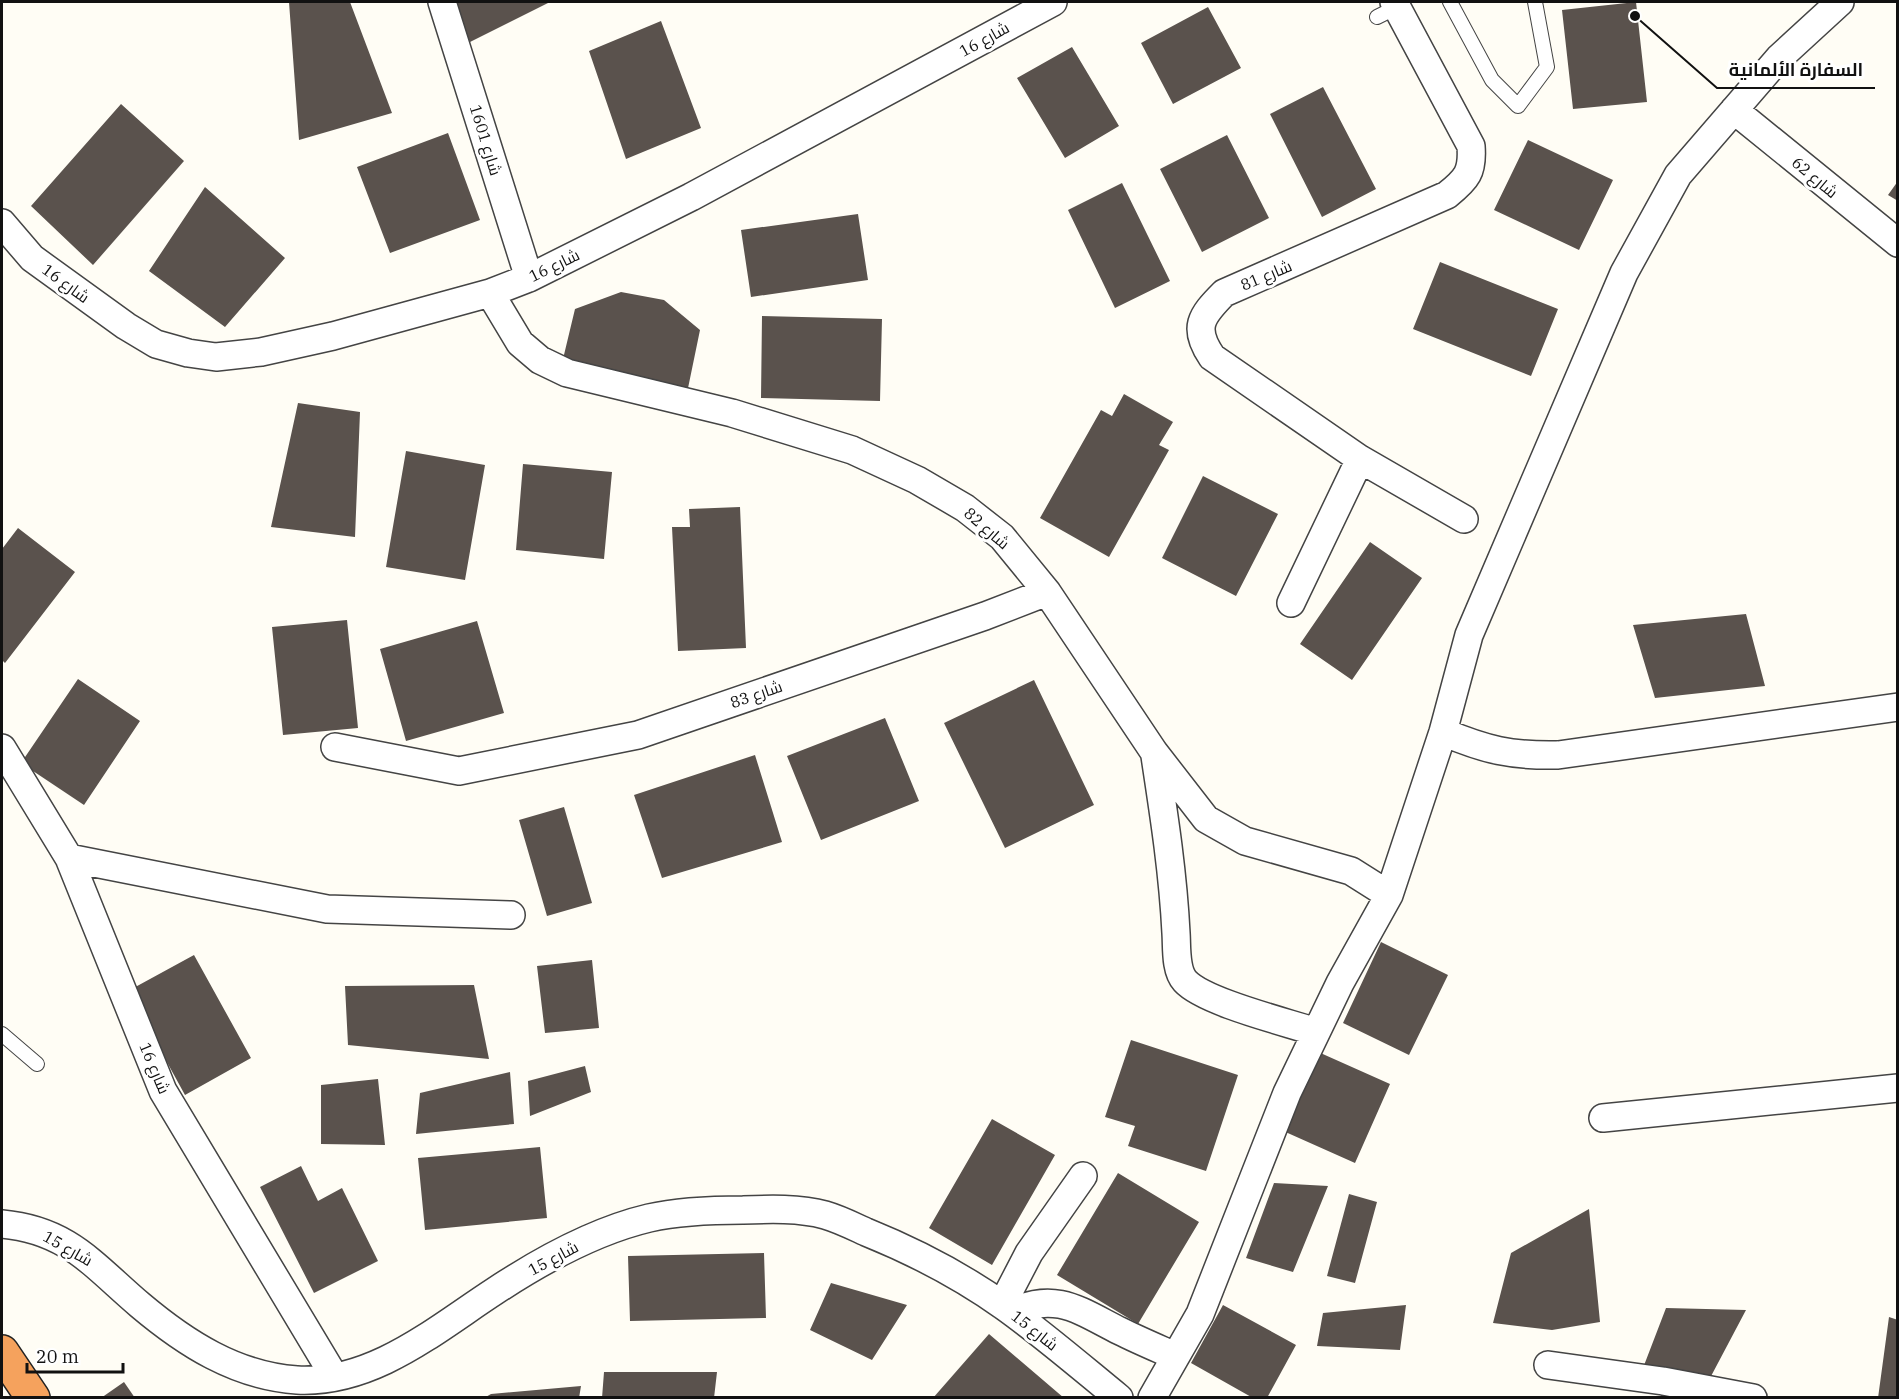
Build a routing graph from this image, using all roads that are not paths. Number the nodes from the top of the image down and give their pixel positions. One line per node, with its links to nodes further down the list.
1 (442, 2): 10 (street, شارع 1601)
2 (1053, 2): 10 (street, شارع 16)
3 (1450, 2): 4 (lane)
4 (1535, 2)
5 (1840, 2): 7 (street)
6 (1389, 8): 12 (street, شارع 81)
7 (1734, 110): 9 (street, شارع 62); 17 (street)
8 (2, 223): 11 (street, شارع 16)
9 (1898, 243)
10 (528, 278): 11 (street, شارع 16)
11 (490, 293): 14 (street, شارع 82)
12 (1360, 459): 13 (street, شارع 81); 15 (street)
13 (1464, 519)
14 (1047, 592): 18 (street, شارع 83); 20 (street, شارع 82)
15 (1291, 603)
16 (1898, 707): 17 (street)
17 (1443, 732): 22 (street)
18 (335, 747)
19 (2, 748): 21 (street, شارع 16)
20 (1154, 752): 22 (street, شارع 82); 24 (street)
21 (69, 858): 23 (street); 35 (street, شارع 16)
22 (1389, 895): 24 (street)
23 (511, 915)
24 (1316, 1032): 33 (street)
25 (2, 1034): 26 (lane)
26 (37, 1064)
27 (1898, 1088): 28 (street)
28 (1603, 1118)
29 (1083, 1176): 31 (street)
30 (2, 1224): 35 (street, شارع 15)
31 (1007, 1308): 33 (street); 35 (street, شارع 15); 37 (street, شارع 15)
32 (2, 1352): 36 (highway)
33 (1175, 1356): 38 (street)
34 (1548, 1365): 39 (street)
35 (334, 1377)
36 (33, 1398)
37 (1119, 1398)
38 (1152, 1398)
39 (1753, 1398)

